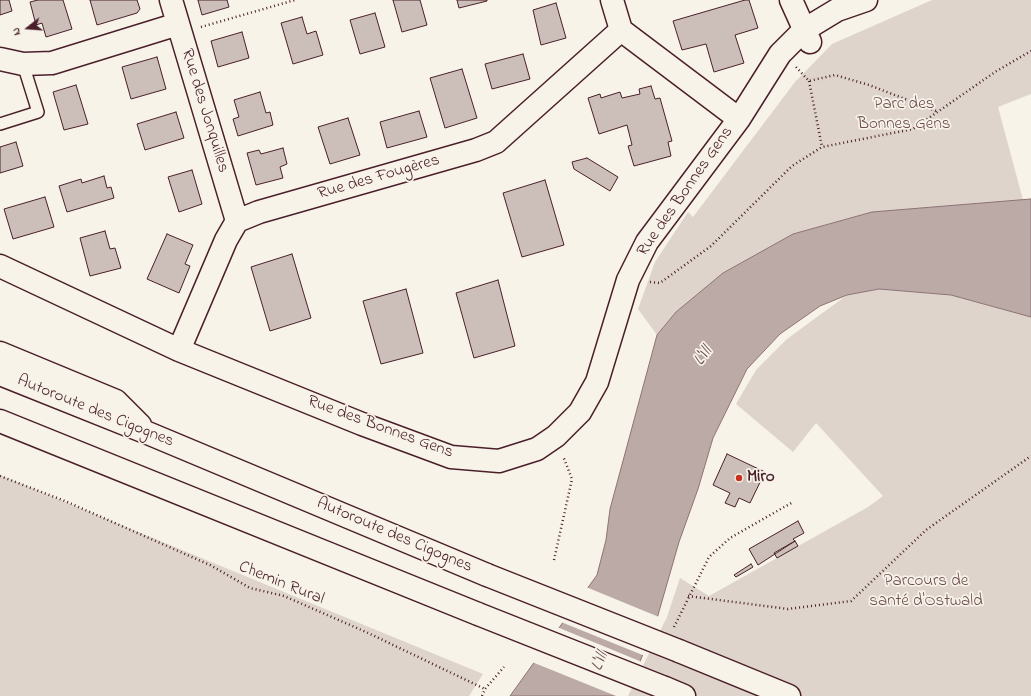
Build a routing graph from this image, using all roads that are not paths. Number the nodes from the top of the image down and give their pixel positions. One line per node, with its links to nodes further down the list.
1 (171, 0): 6 (main road, Rue des Jonquilles)
2 (612, 0): 7 (main road)
3 (791, 0): 8 (main road)
4 (866, 0): 8 (main road, Rue des Bonnes Gens)
5 (879, 0): 8 (main road, Rue des Bonnes Gens)
6 (180, 29): 10 (main road); 13 (main road, Rue des Jonquilles)
7 (621, 30): 11 (main road); 13 (main road, Rue des Fougères)
8 (807, 36): 11 (main road, Rue des Bonnes Gens); 11 (main road, Rue des Bonnes Gens)
9 (0, 59): 10 (main road)
10 (23, 64): 12 (lane)
11 (739, 119): 15 (main road, Rue des Bonnes Gens)
12 (0, 124)
13 (237, 221): 15 (main road)
14 (0, 266): 15 (main road, Rue des Bonnes Gens)
15 (179, 350)
16 (0, 353): 19 (main road)
17 (0, 374): 19 (main road, Autoroute des Cigognes)
18 (0, 422): 20 (main road, bridge)
19 (150, 434): 21 (main road, Autoroute des Cigognes, bridge)
20 (674, 692)
21 (789, 696)

